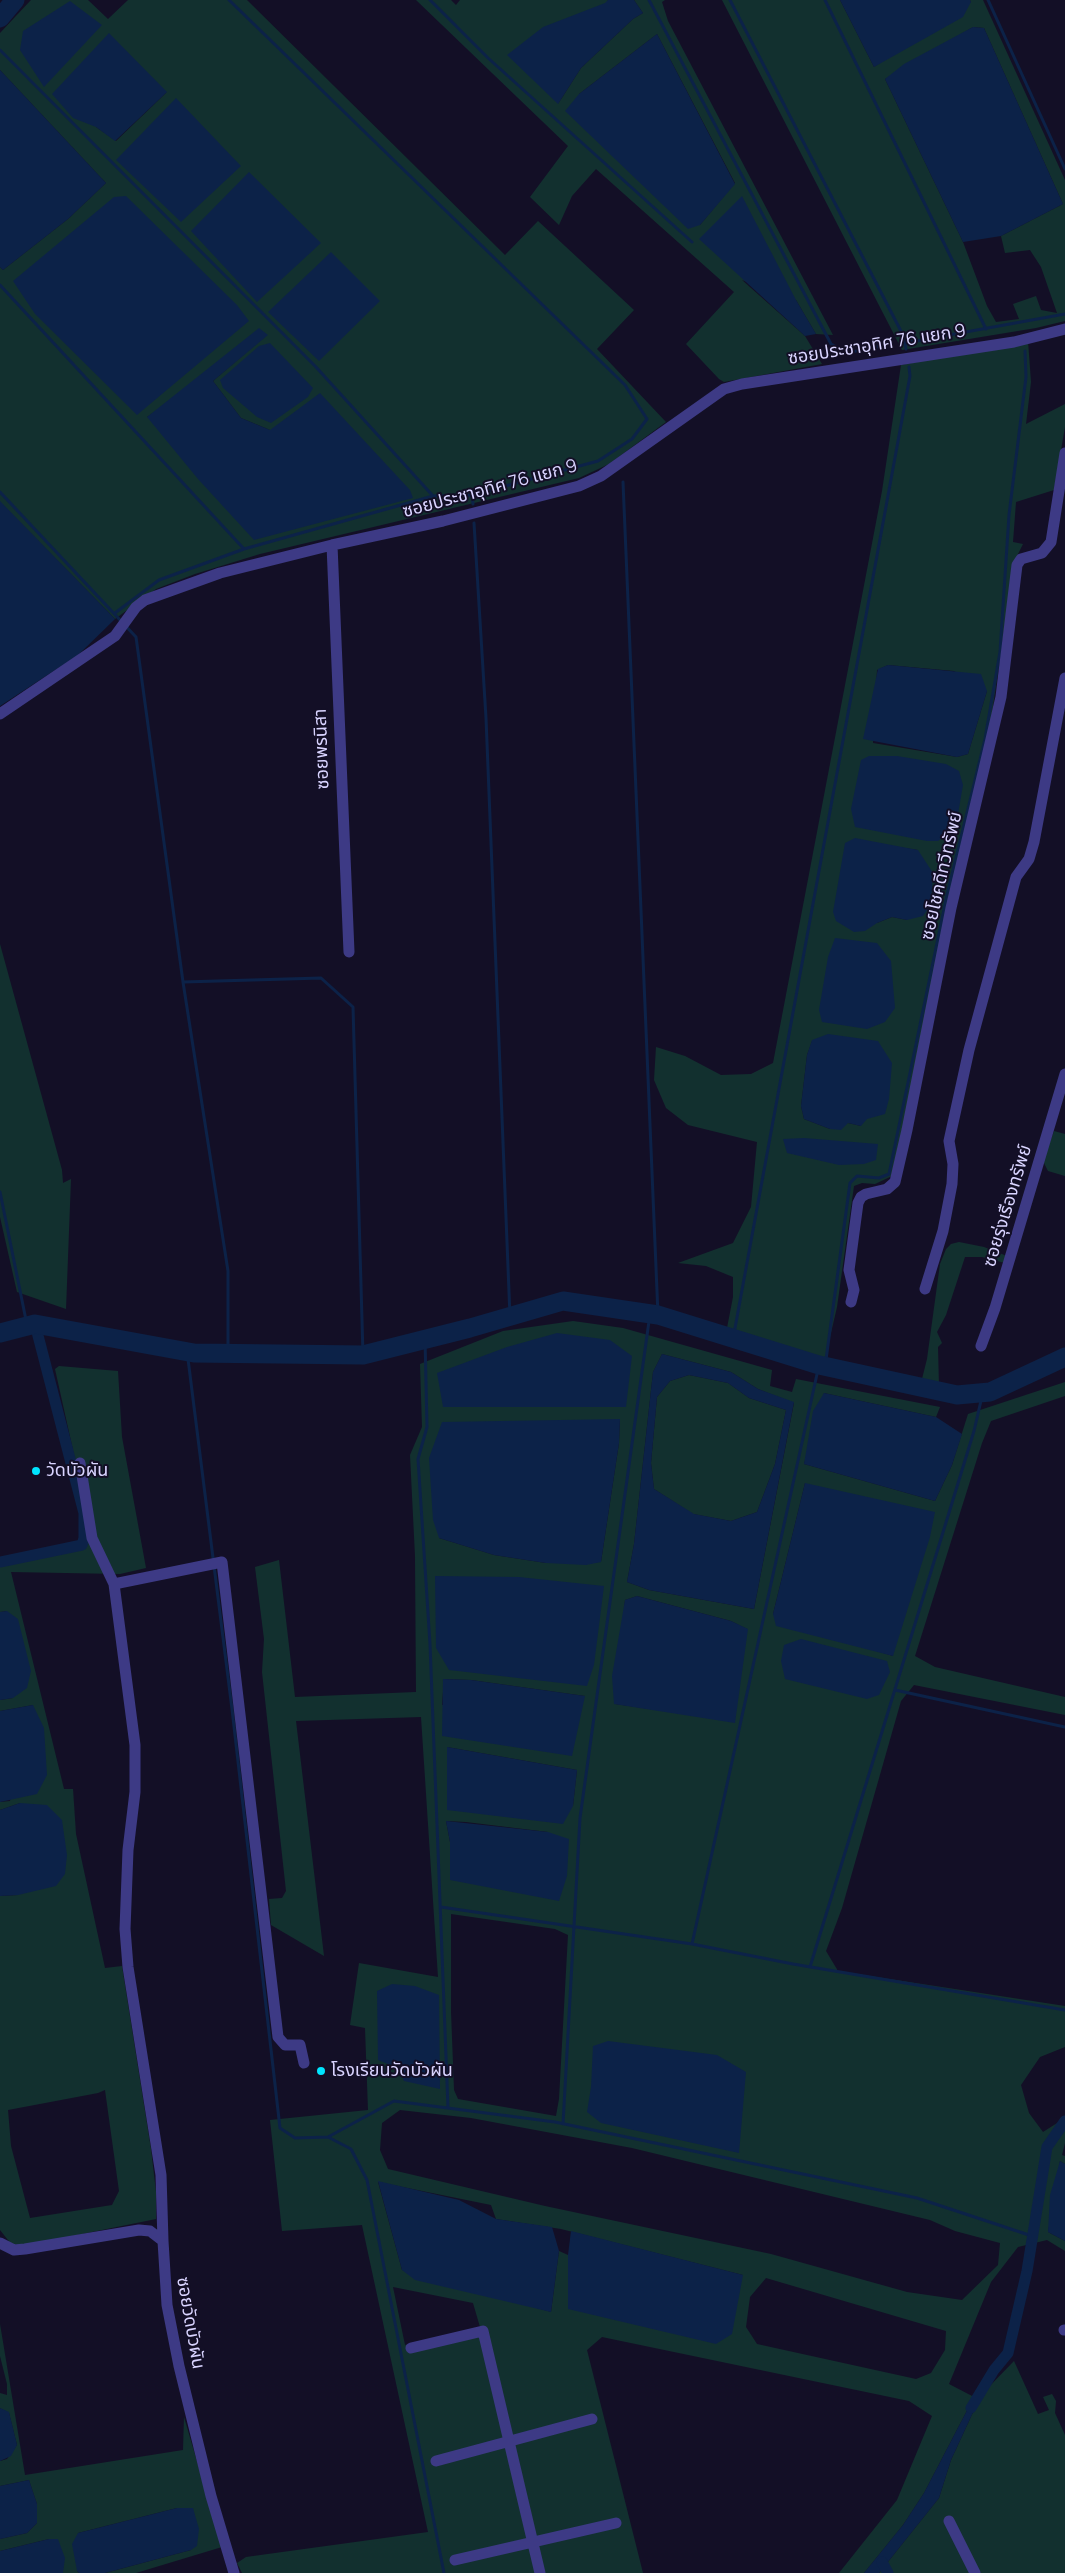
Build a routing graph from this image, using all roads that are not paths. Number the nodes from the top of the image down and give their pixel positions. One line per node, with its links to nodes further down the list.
1 (1065, 329): 3 (street, ซอยประชาอุทิศ 76 แยก 9)
2 (1065, 453): 9 (street, ซอยโชคดีทวีทรัพย์)
3 (332, 545): 5 (street, ซอยประชาอุทิศ 76 แยก 9); 6 (street, ซอยพรนิสา)
4 (1065, 678): 8 (street)
5 (0, 714)
6 (349, 952)
7 (1065, 1074): 10 (street, ซอยรุ่งเรืองทรัพย์)
8 (925, 1289)
9 (851, 1302)
10 (981, 1346)
11 (80, 1463): 12 (street, ซอยวัดบัวผัน)
12 (114, 1584): 13 (street); 14 (street, ซอยวัดบัวผัน)
13 (304, 2063)
14 (163, 2241): 15 (street); 24 (street, ซอยวัดบัวผัน)
15 (0, 2243)
16 (411, 2348): 18 (street)
17 (592, 2419): 18 (street)
18 (509, 2441): 19 (street); 22 (street)
19 (436, 2461)
20 (949, 2521): 26 (street)
21 (616, 2522): 22 (street)
22 (533, 2542): 23 (street); 25 (street)
23 (455, 2560)
24 (234, 2573)
25 (540, 2573)
26 (975, 2573)

